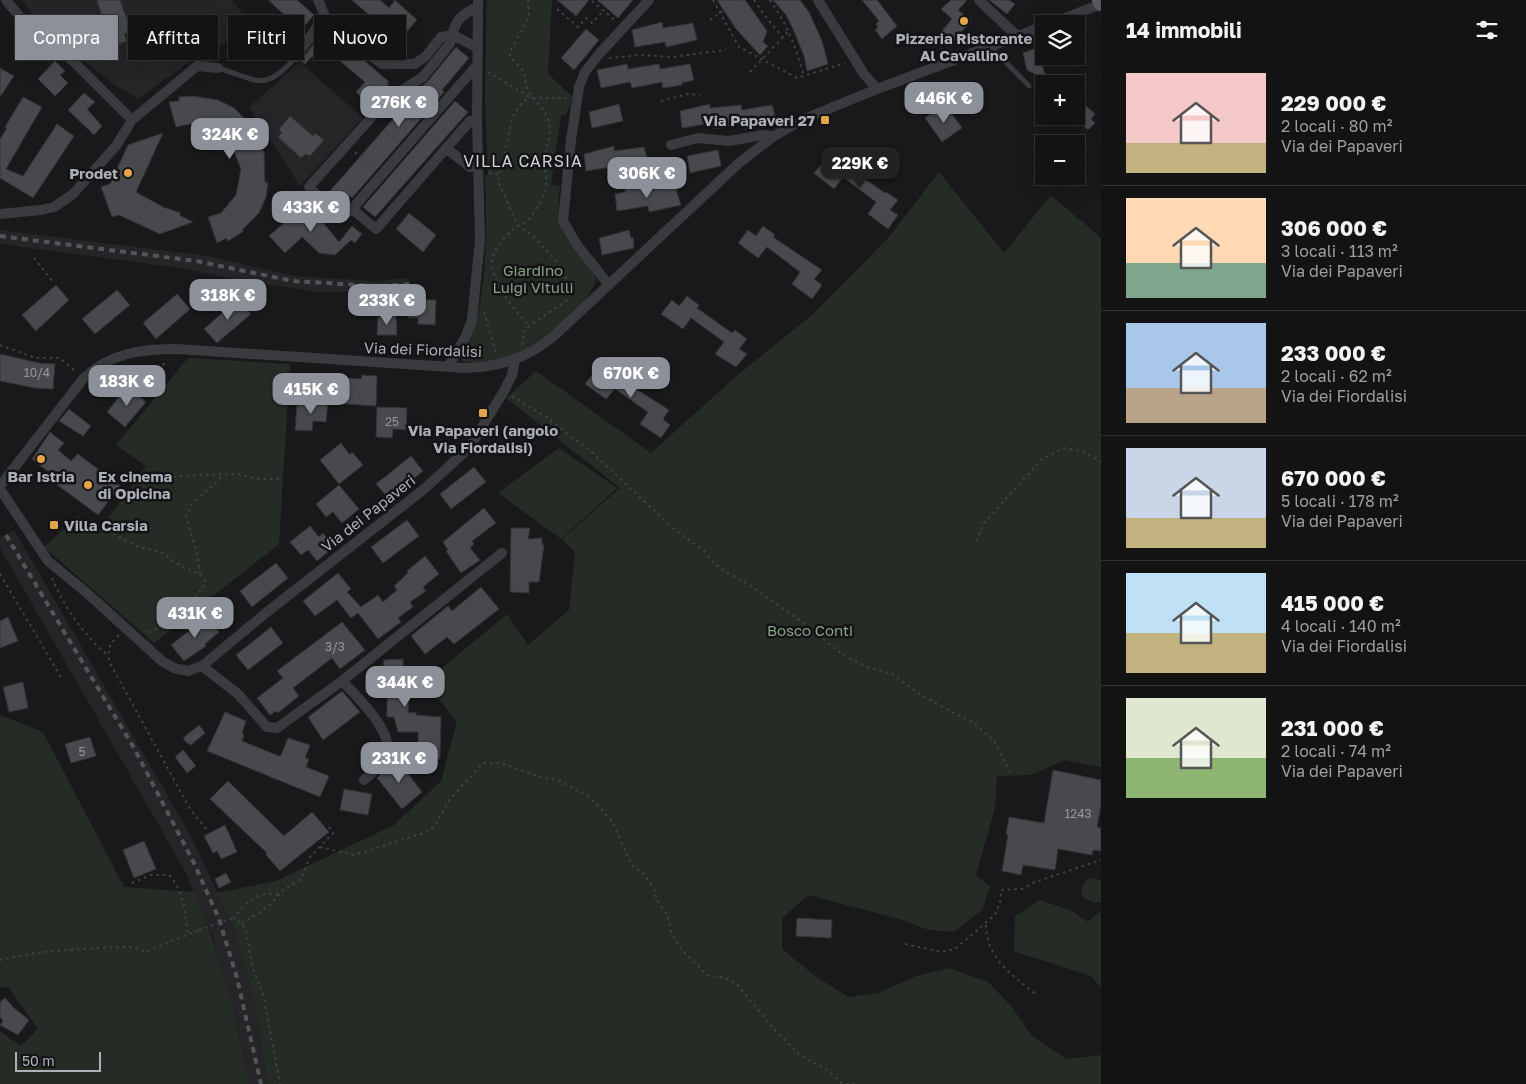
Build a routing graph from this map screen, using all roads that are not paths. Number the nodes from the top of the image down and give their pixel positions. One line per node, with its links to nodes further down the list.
1 (6, 0): 23 (street)
2 (318, 0): 8 (street)
3 (649, 0): 31 (street)
4 (818, 0): 22 (street)
5 (979, 0): 13 (street)
6 (1101, 2): 9 (street)
7 (478, 4): 12 (street); 16 (street)
8 (325, 15)
9 (1071, 15)
10 (1035, 29): 13 (street)
11 (314, 32): 14 (street)
12 (453, 36): 16 (street); 18 (street); 29 (street)
13 (1017, 36): 15 (street)
14 (304, 46)
15 (990, 46): 21 (lane); 22 (street)
16 (478, 48): 19 (street)
17 (293, 60): 20 (lane)
18 (376, 60)
19 (477, 65): 24 (street); 29 (street)
20 (218, 68): 23 (street)
21 (1029, 86)
22 (877, 89): 25 (street)
23 (132, 120): 30 (street)
24 (477, 121): 27 (street); 28 (street)
25 (774, 136): 26 (street); 31 (street)
26 (672, 145)
27 (446, 148): 28 (street); 29 (street)
28 (479, 166): 33 (street)
29 (352, 210)
30 (0, 214)
31 (609, 285): 32 (street)
32 (520, 358): 33 (street, Via dei Fiordalisi); 36 (street, Via dei Papaveri)
33 (448, 367): 34 (street, Via dei Fiordalisi)
34 (0, 488): 36 (street)
35 (502, 553): 37 (street)
36 (202, 666): 37 (street)
37 (342, 681): 38 (street)
38 (364, 780)

